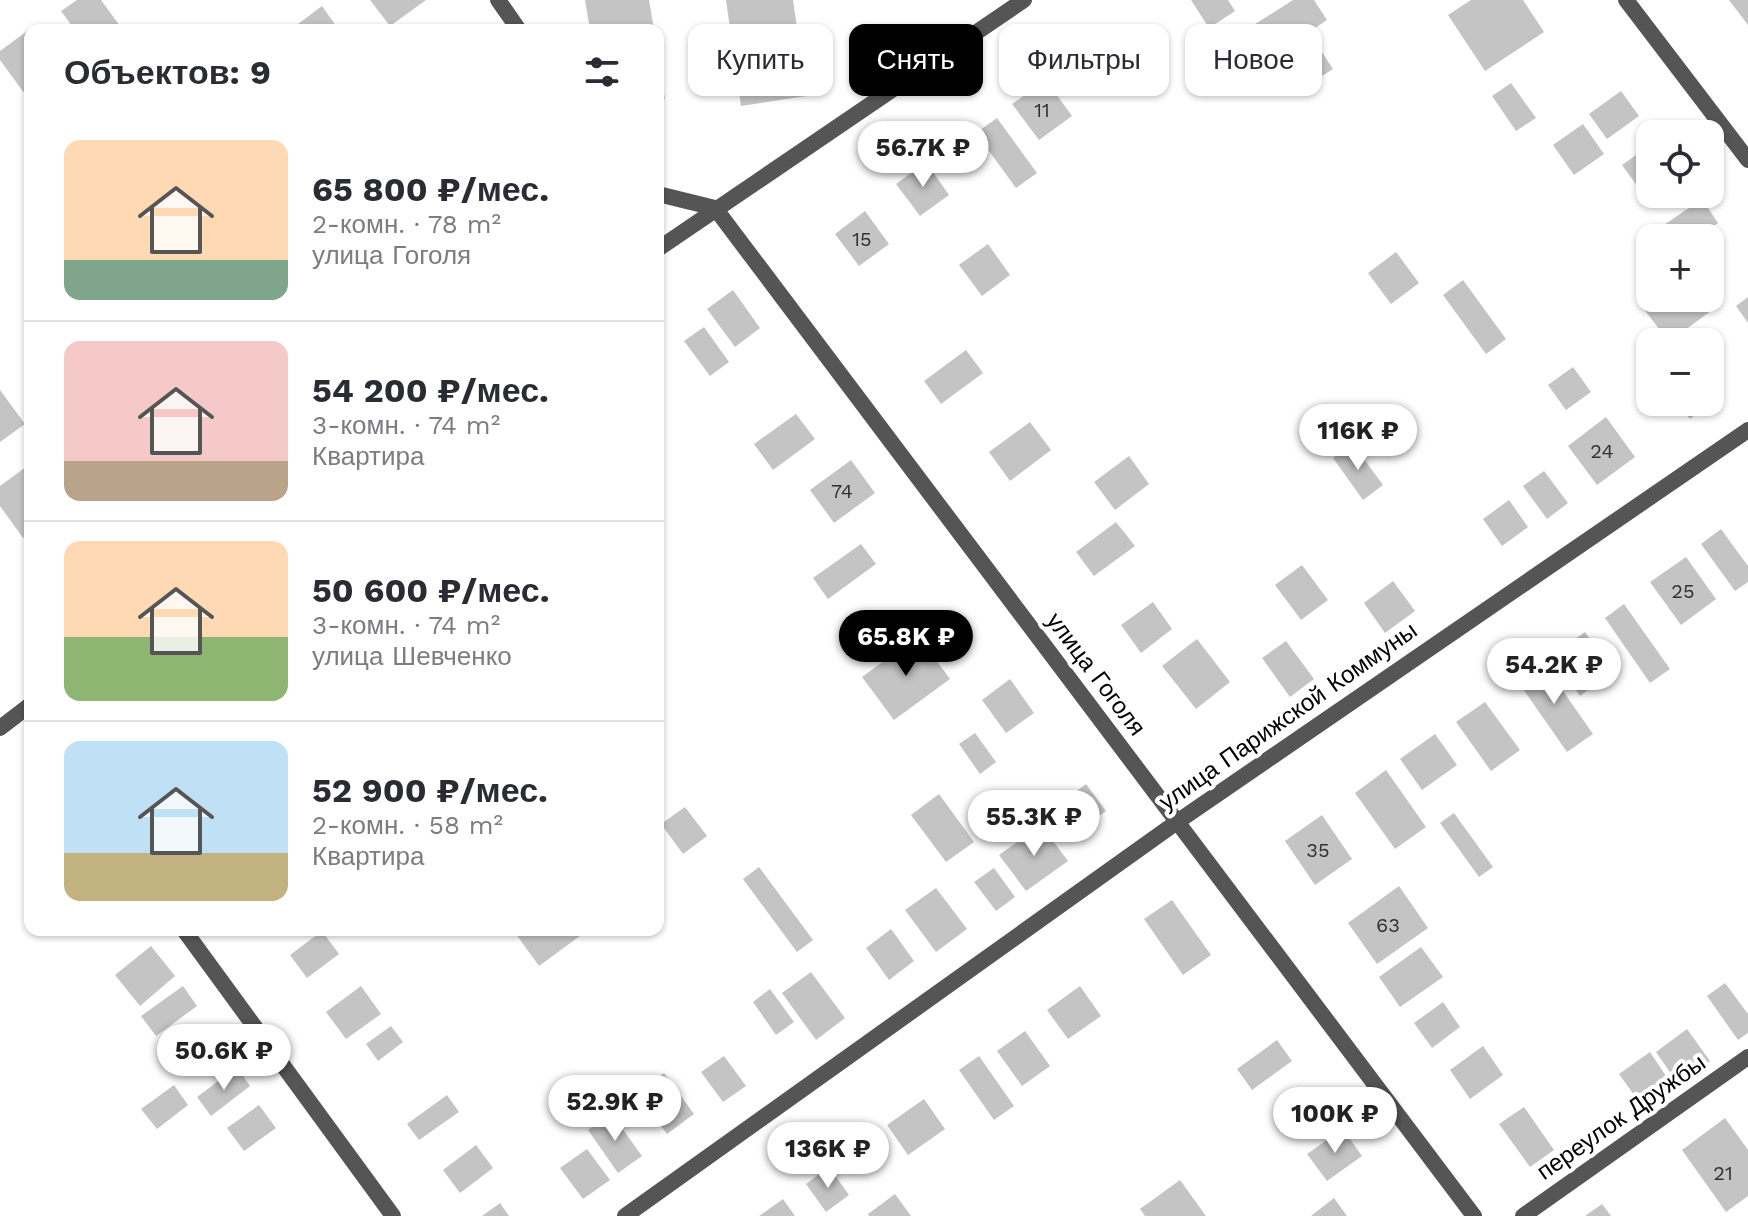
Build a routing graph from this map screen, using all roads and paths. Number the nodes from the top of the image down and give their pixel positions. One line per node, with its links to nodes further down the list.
1 (498, 0): 4 (street)
2 (1024, 0): 7 (street)
3 (1626, 0): 5 (street)
4 (515, 24)
5 (1748, 160)
6 (664, 195): 7 (street)
7 (715, 208): 8 (street); 12 (street, улица Гоголя)
8 (664, 245)
9 (1748, 430): 12 (street, улица Парижской Коммуны)
10 (24, 714): 11 (street)
11 (0, 728)
12 (1177, 822): 16 (street, улица Парижской Коммуны); 17 (street, улица Гоголя)
13 (188, 936): 15 (street)
14 (1748, 1057): 18 (street, переулок Дружбы)
15 (393, 1216)
16 (625, 1216)
17 (1474, 1216)
18 (1523, 1216)

